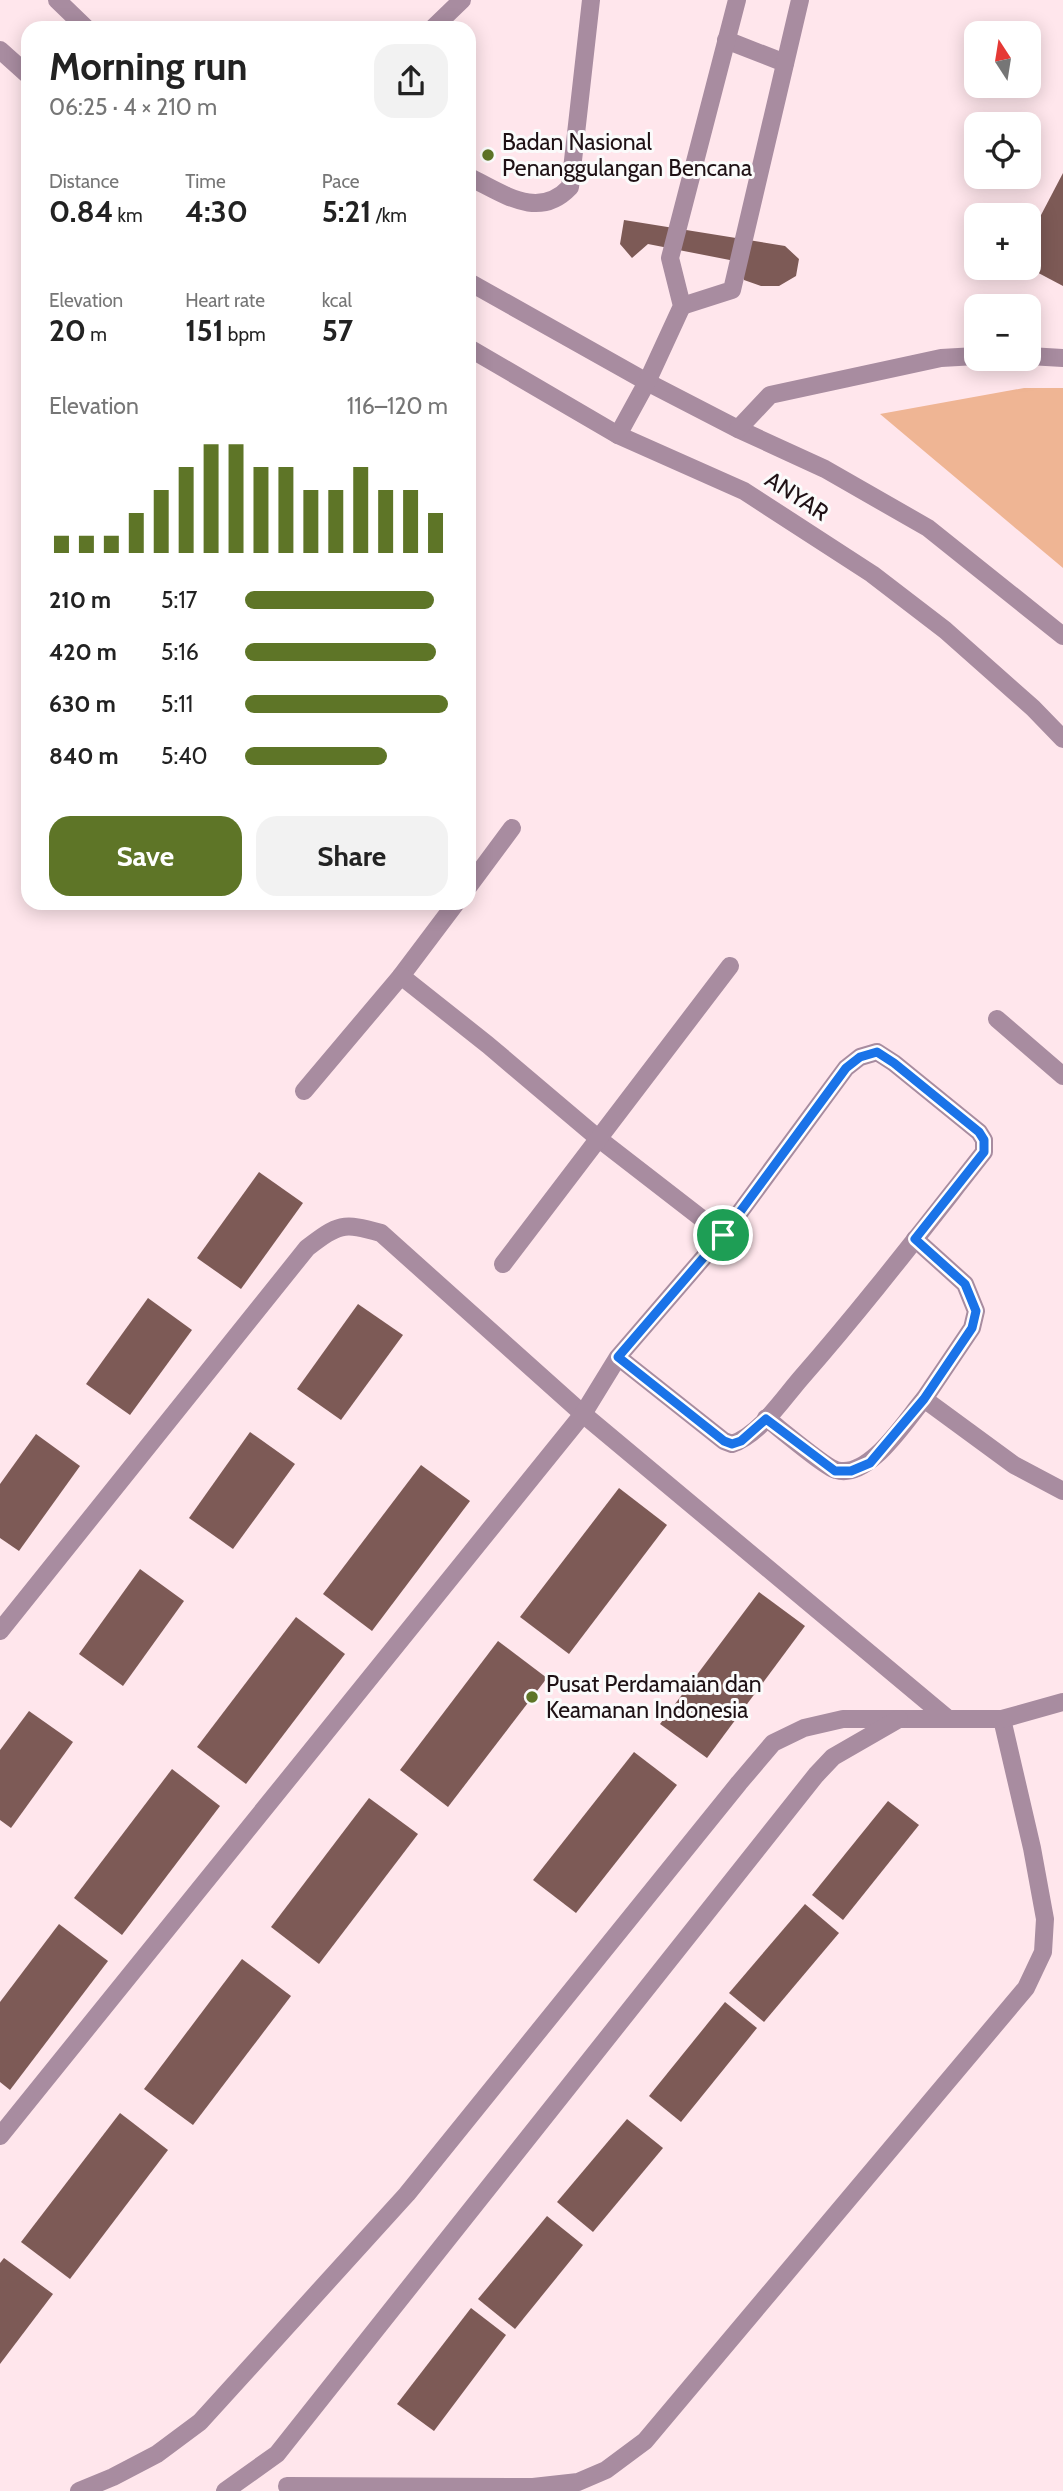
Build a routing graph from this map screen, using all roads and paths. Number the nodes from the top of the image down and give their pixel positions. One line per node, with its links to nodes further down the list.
1 (57, 0): 6 (street)
2 (462, 0): 7 (street)
3 (591, 0): 12 (street)
4 (737, 0): 8 (street)
5 (800, 0): 10 (street)
6 (79, 21)
7 (440, 21)
8 (726, 40): 10 (street); 14 (street)
9 (0, 50): 11 (street)
10 (785, 63): 14 (street)
11 (21, 69)
12 (476, 180)
13 (476, 286): 19 (street, ANYAR)
14 (682, 306): 19 (street)
15 (476, 352): 21 (street, ANYAR)
16 (964, 357): 20 (street)
17 (1041, 357): 18 (street)
18 (1063, 358)
19 (647, 382): 20 (street, ANYAR); 21 (street)
20 (738, 429): 22 (street, ANYAR)
21 (618, 435): 23 (street, ANYAR)
22 (1063, 636)
23 (1063, 738)
24 (512, 828): 25 (street)
25 (476, 877)
26 (451, 910): 28 (street)
27 (730, 966): 32 (street)
28 (401, 976): 31 (street); 32 (street)
29 (997, 1019): 30 (street)
30 (1063, 1076)
31 (304, 1091)
32 (599, 1139): 33 (street); 35 (street)
33 (723, 1235): 34 (street); 36 (street)
34 (915, 1239): 37 (street); 39 (street)
35 (503, 1264)
36 (618, 1357): 38 (street); 39 (street)
37 (924, 1399): 39 (street); 40 (street)
38 (583, 1413): 41 (street); 44 (street); 46 (street)
39 (766, 1419)
40 (1063, 1491)
41 (0, 1631)
42 (1063, 1702): 45 (street)
43 (902, 1717): 44 (street); 47 (street); 49 (street)
44 (947, 1718): 45 (street)
45 (1002, 1719): 48 (street)
46 (0, 2136)
47 (277, 2454): 48 (street); 50 (street)
48 (288, 2488)
49 (79, 2491)
50 (225, 2491)

